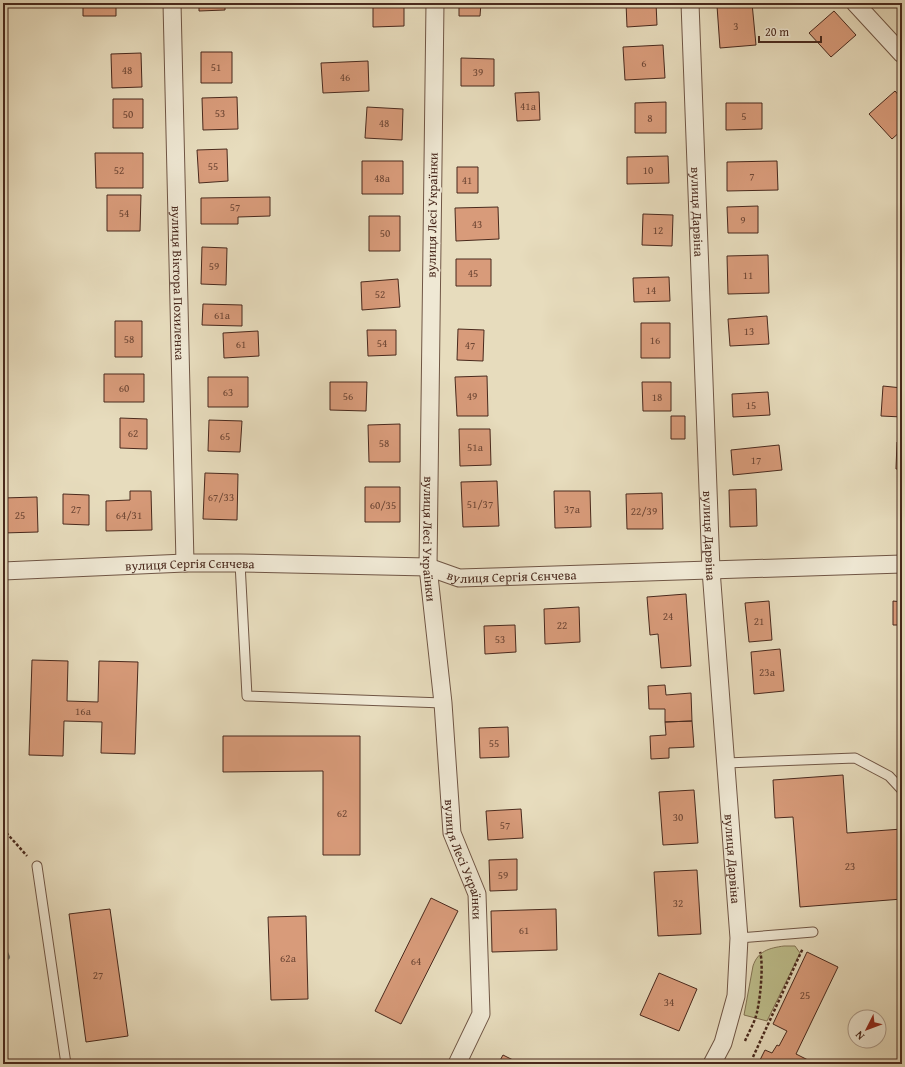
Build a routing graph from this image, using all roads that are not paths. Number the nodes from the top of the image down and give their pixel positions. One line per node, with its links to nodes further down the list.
1 (172, 3): 6 (street, вулиця Віктора Похиленка)
2 (435, 3): 9 (street, вулиця Лесі Українки)
3 (690, 3): 10 (street, вулиця Дарвіна)
4 (855, 3): 5 (street)
5 (902, 54)
6 (185, 562): 7 (street, вулиця Сергія Сєнчева); 11 (street, вулиця Сергія Сєнчева)
7 (240, 562): 9 (street, вулиця Сергія Сєнчева); 12 (lane)
8 (902, 564): 10 (street, вулиця Сергія Сєнчева)
9 (428, 567): 10 (street, вулиця Сергія Сєнчева); 12 (street, вулиця Лесі Українки)
10 (711, 570): 13 (street, вулиця Дарвіна)
11 (3, 571)
12 (443, 703): 19 (street, вулиця Лесі Українки)
13 (726, 763): 14 (lane); 17 (street, вулиця Дарвіна)
14 (902, 790)
15 (37, 866): 18 (lane)
16 (811, 932): 17 (lane)
17 (739, 938): 20 (street, вулиця Дарвіна)
18 (66, 1064)
19 (457, 1064)
20 (712, 1064)

